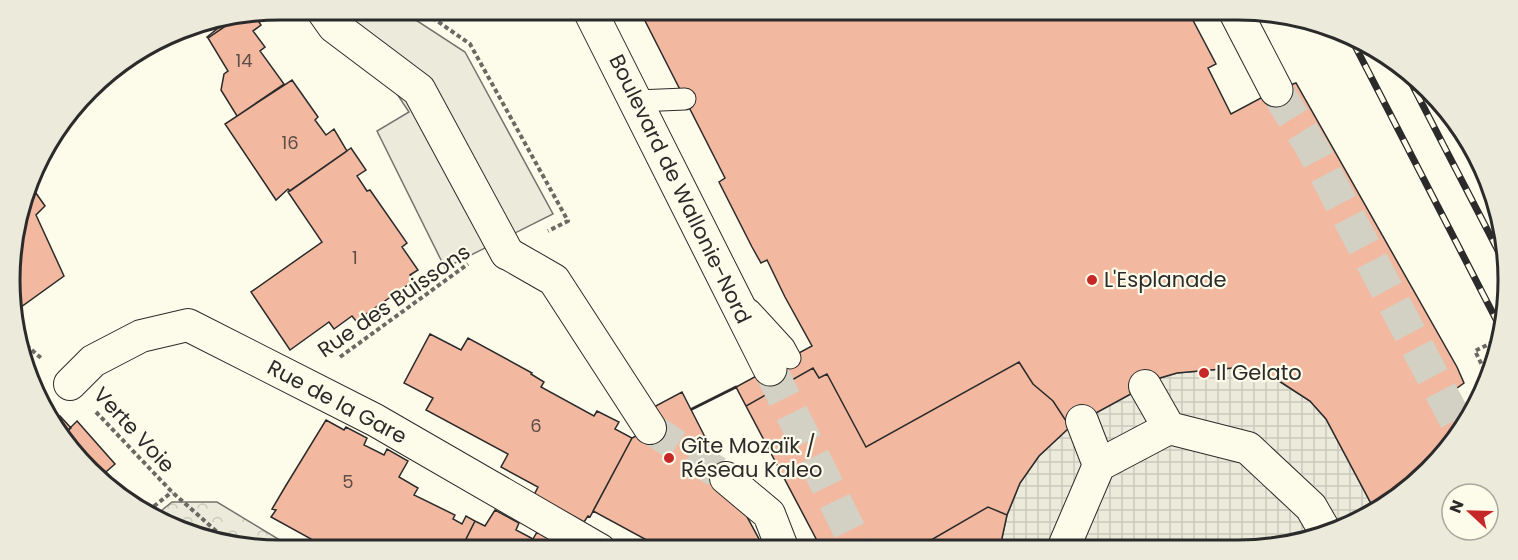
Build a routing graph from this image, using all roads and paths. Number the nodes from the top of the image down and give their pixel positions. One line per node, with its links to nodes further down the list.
1 (330, 20): 8 (main road)
2 (436, 20): 8 (path)
3 (595, 20): 7 (main road, Boulevard de Wallonie-Nord)
4 (1240, 20): 5 (main road)
5 (1276, 90)
6 (685, 99): 7 (lane)
7 (637, 101): 11 (main road, Boulevard de Wallonie-Nord)
8 (507, 253): 14 (path, Rue des Buissons); 17 (street)
9 (1491, 343): 12 (path)
10 (28, 346): 13 (path, Verte Voie)
11 (780, 363)
12 (1484, 368)
13 (70, 384): 14 (street, Rue de la Gare); 21 (path, Verte Voie)
14 (304, 384): 25 (street, Rue de la Gare)
15 (1145, 386): 18 (street)
16 (1082, 421): 19 (street)
17 (650, 428)
18 (1168, 428): 19 (street); 23 (street)
19 (1099, 465): 27 (street)
20 (726, 478): 26 (street)
21 (171, 492): 22 (path); 24 (path, Verte Voie)
22 (152, 507)
23 (1321, 527)
24 (218, 533)
25 (583, 540)
26 (779, 540)
27 (1067, 540)

